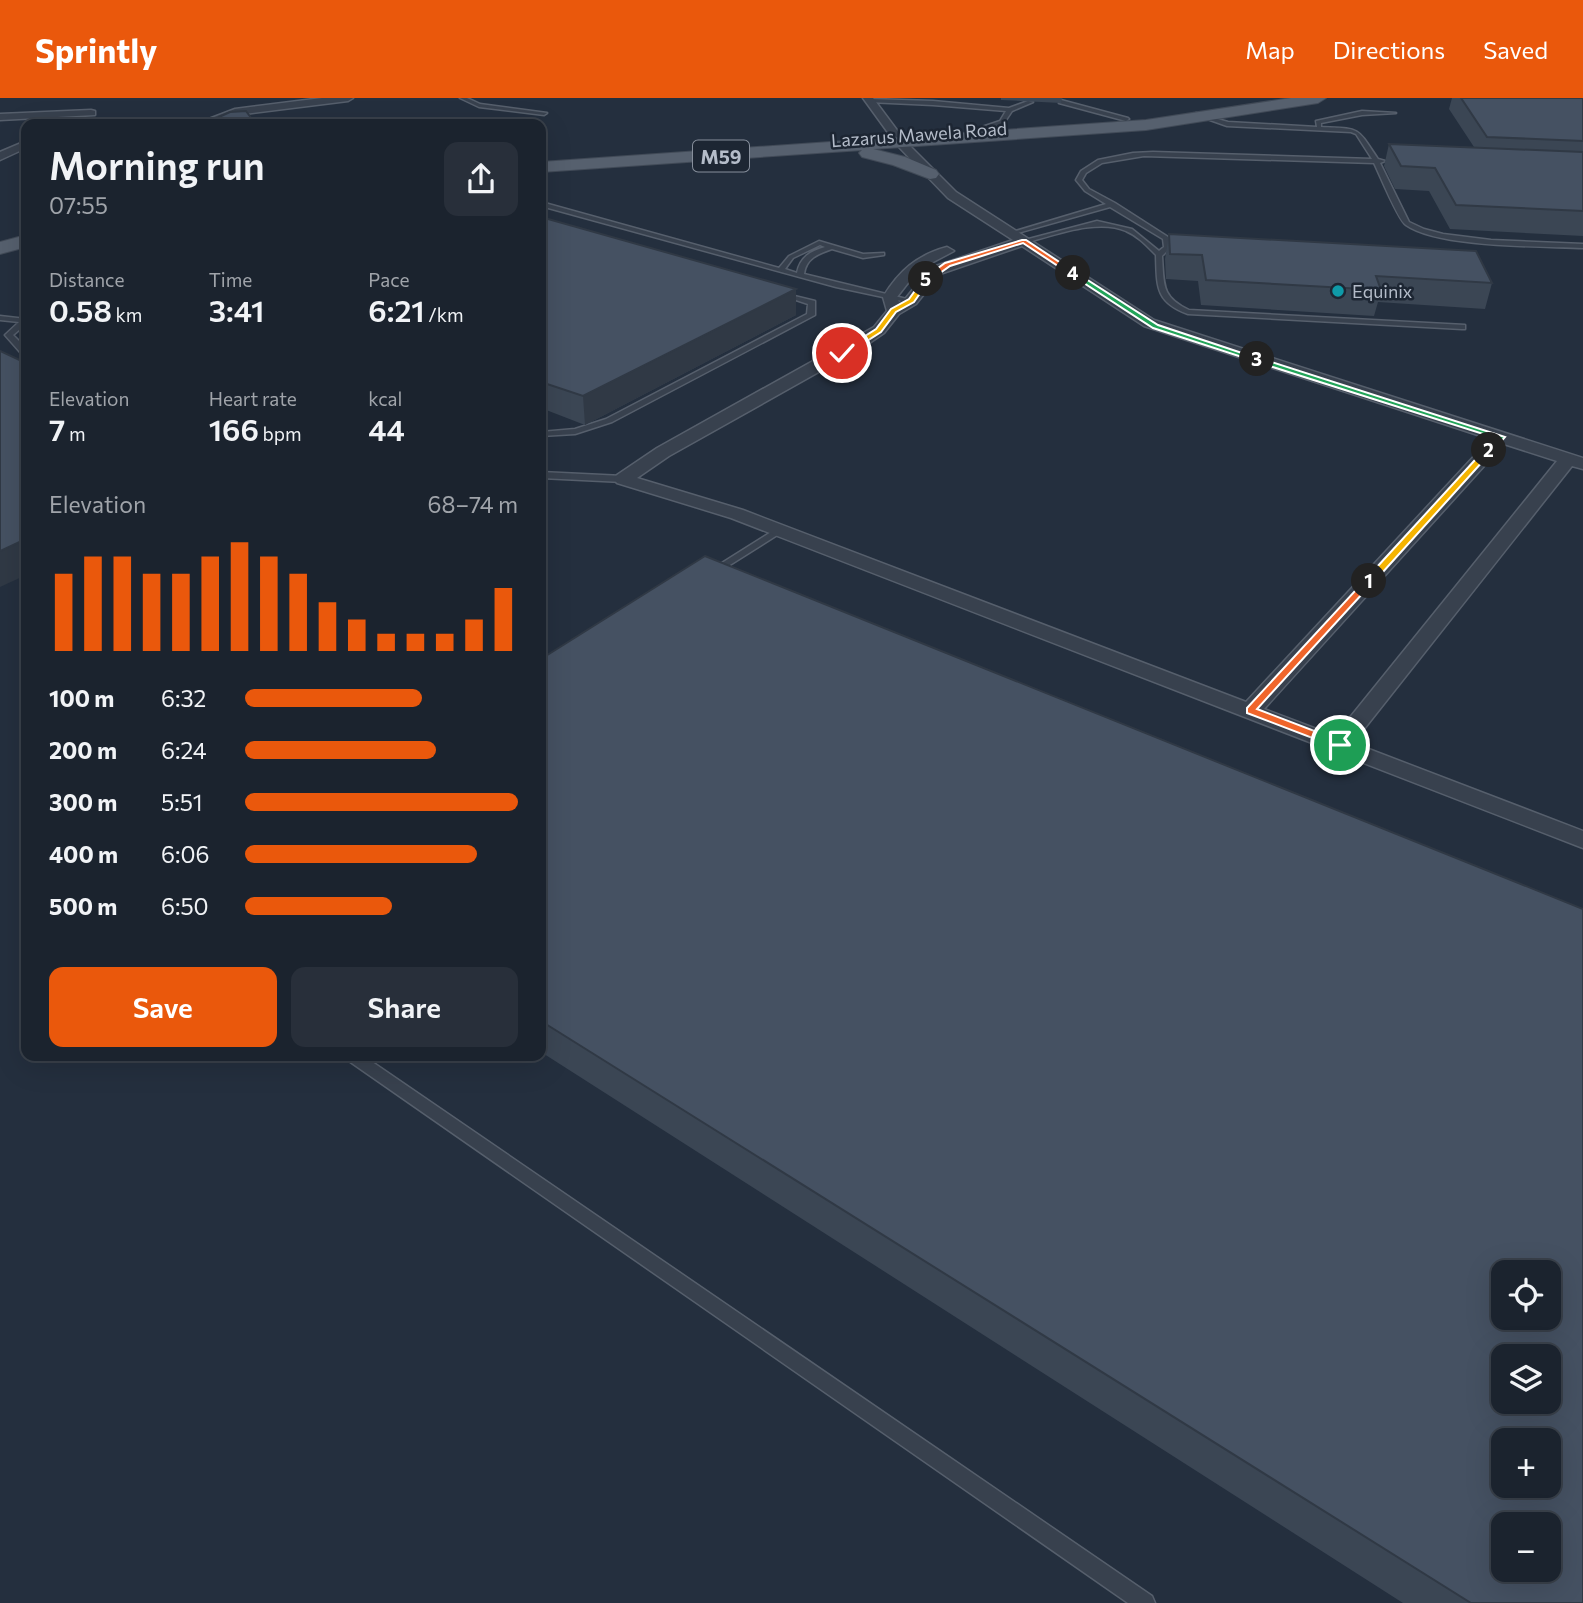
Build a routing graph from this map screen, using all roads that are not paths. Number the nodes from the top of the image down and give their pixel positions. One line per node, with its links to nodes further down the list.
1 (345, 98): 14 (street)
2 (463, 98): 9 (lane)
3 (1297, 98): 11 (main road, Lazarus Mawela Road / M59)
4 (1318, 98): 11 (main road, Lazarus Mawela Road / M59)
5 (869, 99): 8 (lane); 15 (street)
6 (1030, 102): 8 (lane)
7 (1061, 102): 16 (lane)
8 (1010, 110): 19 (lane)
9 (544, 113)
10 (1393, 113): 17 (lane)
11 (1201, 115): 16 (main road, Lazarus Mawela Road / M59); 17 (lane); 19 (main road, Lazarus Mawela Road / M59)
12 (0, 117): 13 (street)
13 (78, 119)
14 (212, 119)
15 (886, 119): 18 (main road); 20 (street)
16 (1126, 119): 19 (main road, Lazarus Mawela Road / M59)
17 (1320, 127): 25 (lane)
18 (948, 131): 19 (main road, Lazarus Mawela Road / M59); 20 (main road, Lazarus Mawela Road / M59)
19 (978, 133): 20 (main road, M59); 28 (main road)
20 (899, 139): 22 (main road, Lazarus Mawela Road / M59); 24 (main road, Lazarus Mawela Road / M59); 28 (street)
21 (21, 146): 23 (street)
22 (784, 151): 27 (main road, Lazarus Mawela Road / M59); 28 (main road)
23 (0, 157)
24 (546, 161)
25 (1376, 161): 26 (lane); 29 (lane); 35 (lane)
26 (1390, 162)
27 (546, 167)
28 (927, 172): 33 (street)
29 (1113, 204): 31 (lane); 33 (lane)
30 (546, 205): 40 (lane)
31 (1128, 215): 32 (lane); 39 (lane)
32 (1091, 224): 33 (lane); 39 (lane)
33 (1018, 237): 43 (street); 43 (street); 50 (street)
34 (21, 244): 37 (main road)
35 (1583, 246)
36 (833, 247): 38 (lane); 40 (lane); 41 (lane)
37 (0, 250)
38 (882, 254)
39 (1160, 255): 47 (lane)
40 (781, 270): 41 (lane)
41 (800, 275): 43 (lane)
42 (774, 292): 49 (lane)
43 (892, 304): 53 (street)
44 (0, 318): 45 (lane)
45 (21, 321)
46 (21, 326): 48 (lane)
47 (1462, 327)
48 (21, 348)
49 (546, 434)
50 (1501, 437): 51 (street); 56 (street)
51 (1576, 461): 57 (street)
52 (546, 475): 53 (lane)
53 (623, 479): 54 (street)
54 (779, 530): 55 (lane); 56 (street)
55 (698, 581)
56 (1251, 710): 57 (street)
57 (1340, 745): 58 (street)
58 (1583, 840)
59 (360, 1061): 60 (lane)
60 (1145, 1603)

